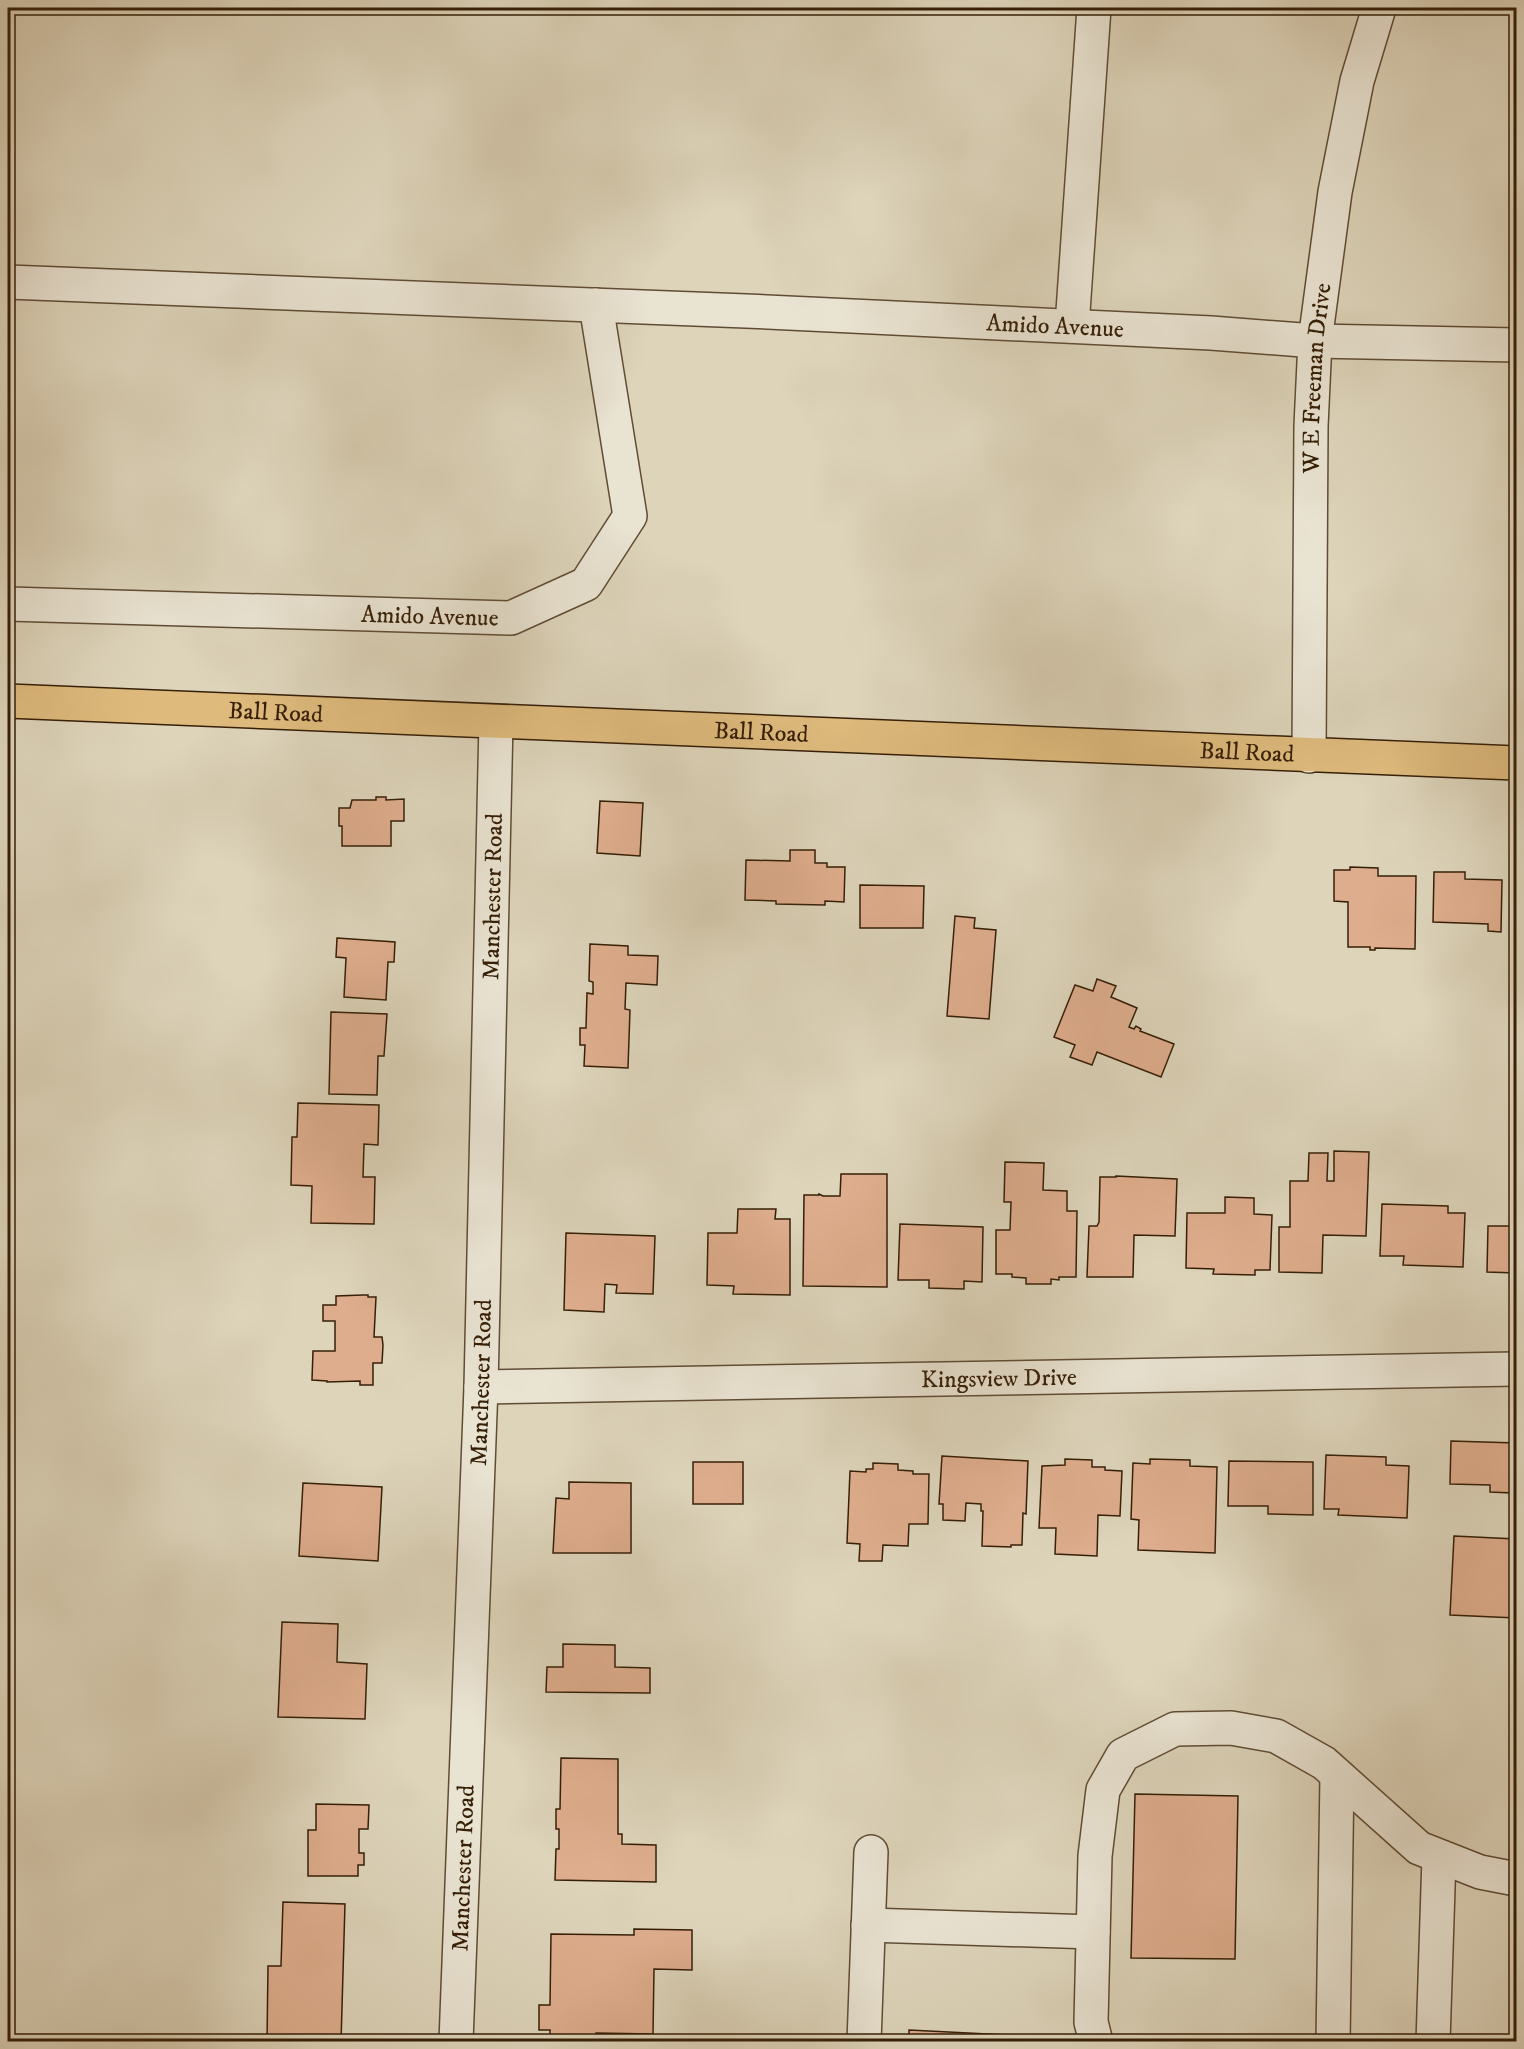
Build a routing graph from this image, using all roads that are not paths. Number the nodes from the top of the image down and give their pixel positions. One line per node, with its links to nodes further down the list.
1 (1094, 8): 5 (street)
2 (1379, 8): 6 (street, W E Freeman Drive)
3 (8, 282): 4 (street, Amido Avenue)
4 (596, 305): 5 (street, Amido Avenue); 8 (street, Amido Avenue)
5 (1072, 326): 6 (street, Amido Avenue)
6 (1315, 341): 7 (street, Amido Avenue); 11 (street, W E Freeman Drive)
7 (1516, 345)
8 (8, 604)
9 (8, 701): 10 (main road, Ball Road)
10 (496, 722): 11 (main road, Ball Road); 14 (street, Manchester Road)
11 (1309, 756): 12 (main road, Ball Road)
12 (1516, 763)
13 (1516, 1370): 14 (street, Kingsview Drive)
14 (481, 1387): 21 (street, Manchester Road)
15 (1337, 1775): 17 (street); 20 (street); 24 (street)
16 (871, 1852): 19 (street)
17 (1439, 1857): 18 (street); 25 (street)
18 (1516, 1879)
19 (868, 1925): 20 (street); 22 (street)
20 (1093, 1932): 23 (street)
21 (456, 2042)
22 (864, 2042)
23 (1096, 2042)
24 (1334, 2042)
25 (1433, 2042)

